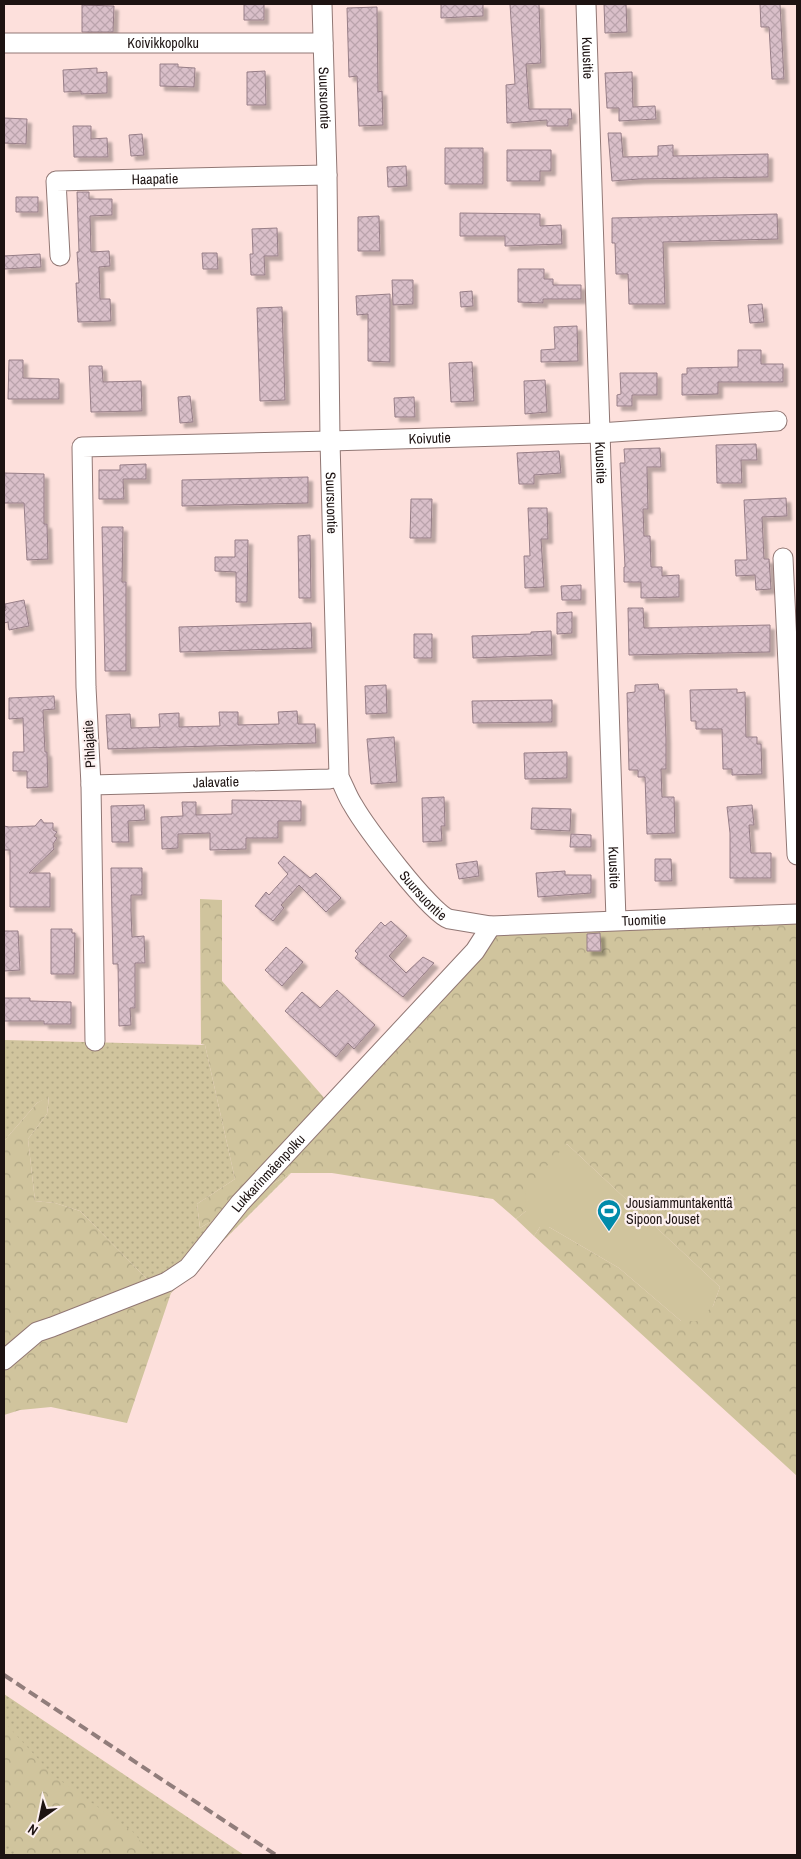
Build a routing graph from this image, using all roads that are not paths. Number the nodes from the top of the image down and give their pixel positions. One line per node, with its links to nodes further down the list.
1 (322, 4): 4 (street, Suursuontie)
2 (586, 4): 8 (street, Kuusitie)
3 (4, 43): 4 (street, Koivikkopolku)
4 (323, 43): 5 (street, Suursuontie)
5 (327, 175): 6 (street, Haapatie); 9 (street, Suursuontie)
6 (60, 256)
7 (777, 421): 8 (street, Koivutie)
8 (600, 433): 9 (street, Koivutie); 16 (street, Kuusitie)
9 (330, 441): 10 (street, Koivutie); 12 (street, Suursuontie)
10 (82, 447): 13 (street, Pihlajatie)
11 (783, 558): 14 (street)
12 (339, 777): 13 (street, Jalavatie); 17 (street, Suursuontie)
13 (91, 785): 18 (street, Pihlajatie)
14 (797, 855)
15 (797, 914): 16 (street, Tuomitie)
16 (616, 920): 17 (street, Tuomitie)
17 (491, 926): 19 (street, Lukkarinmäenpolku)
18 (95, 1041)
19 (4, 1360)

